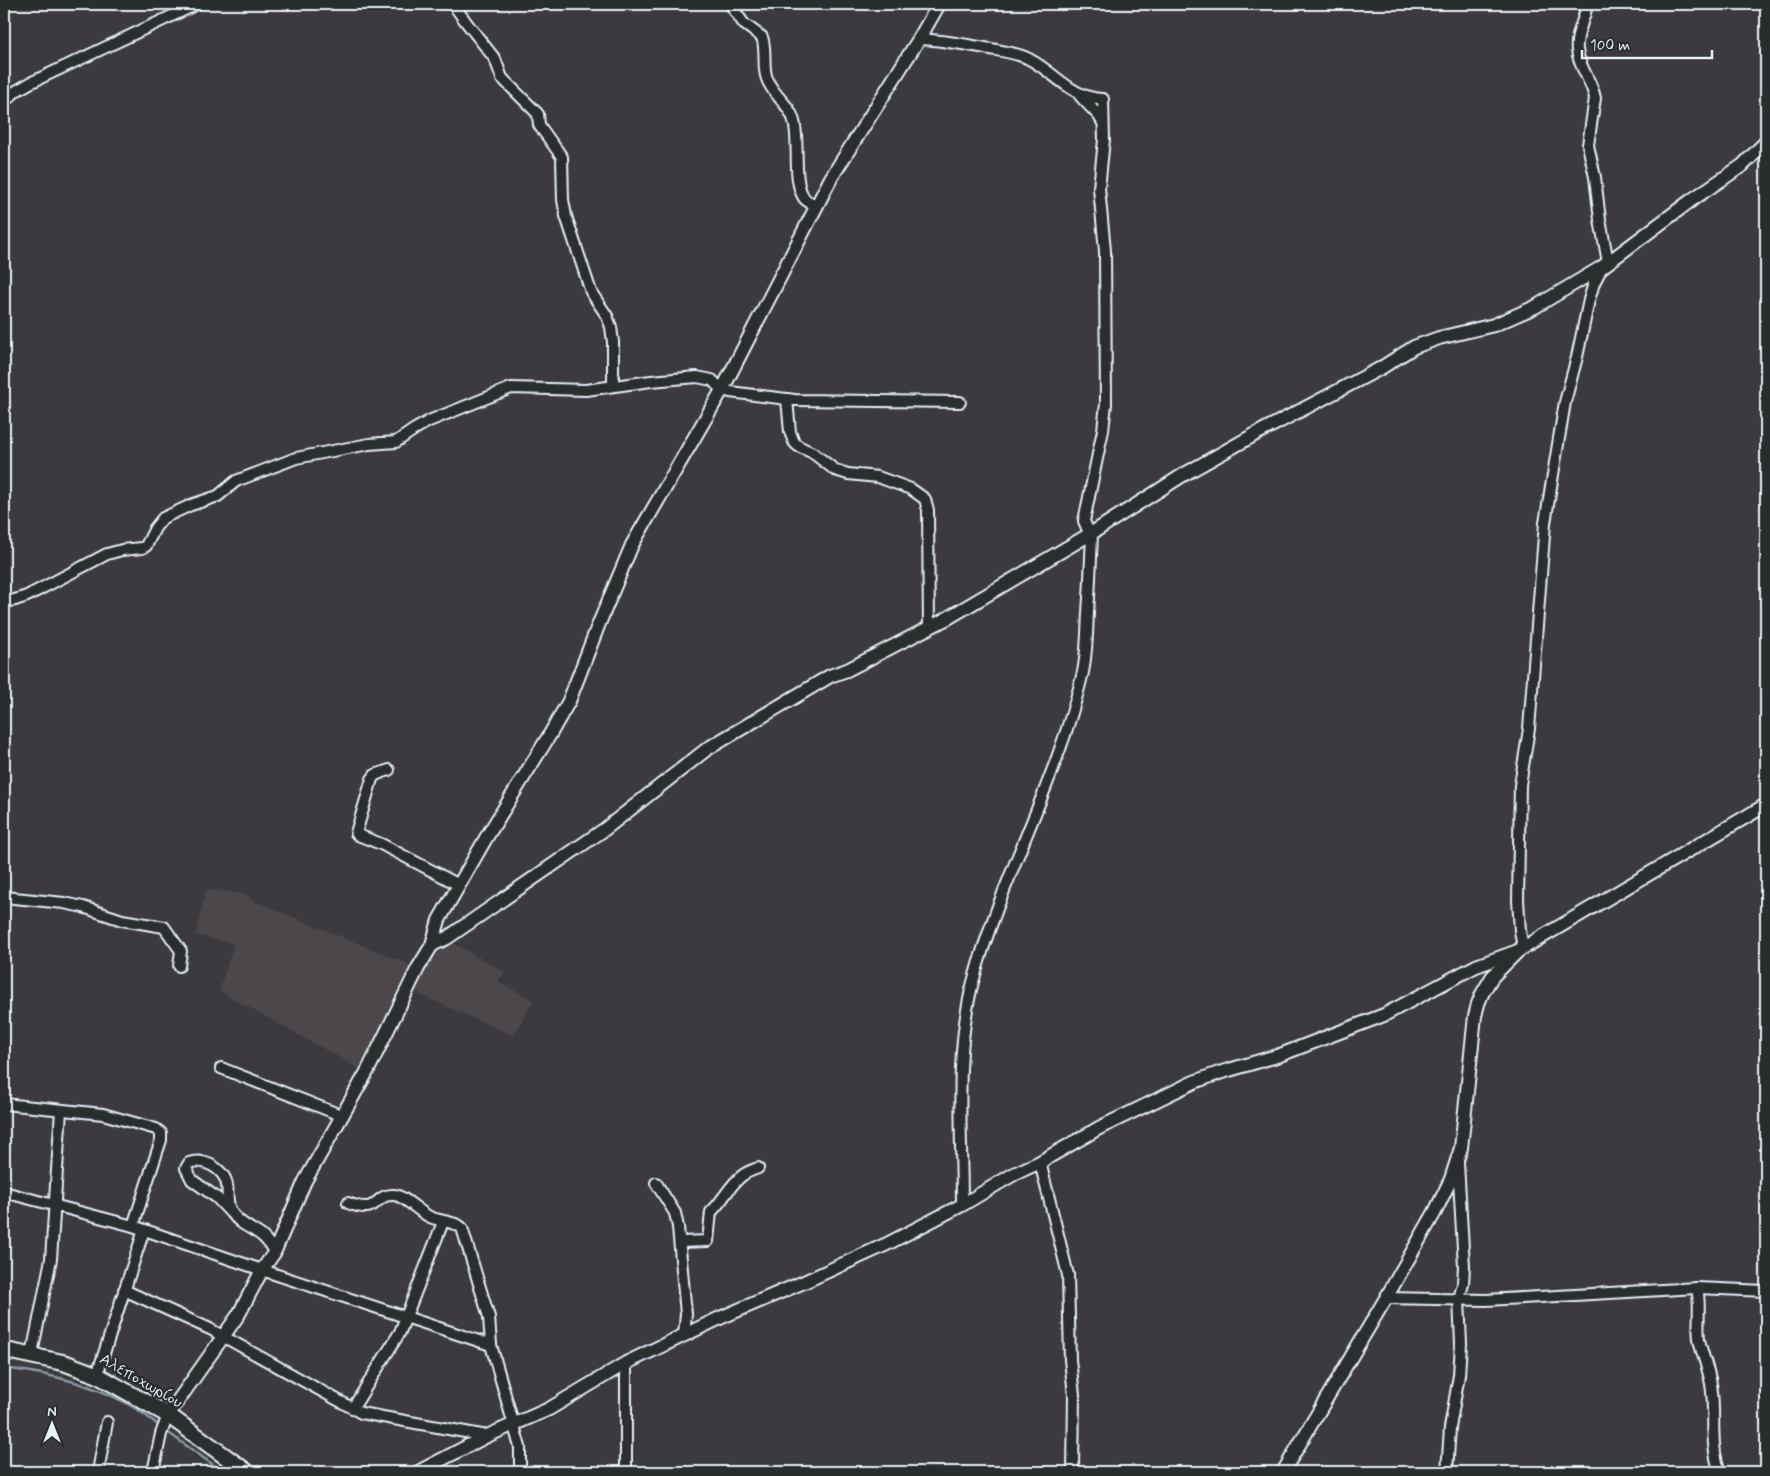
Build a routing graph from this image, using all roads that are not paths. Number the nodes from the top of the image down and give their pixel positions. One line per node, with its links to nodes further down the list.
1 (197, 4): 7 (street)
2 (453, 4): 11 (street)
3 (730, 4): 9 (street)
4 (939, 4): 6 (street)
5 (1587, 4): 10 (street)
6 (919, 39): 9 (street); 15 (street)
7 (4, 102)
8 (1766, 142): 10 (street)
9 (817, 207): 12 (street)
10 (1605, 265): 15 (street); 23 (street)
11 (613, 386): 12 (street); 16 (street)
12 (722, 390): 13 (street); 20 (street)
13 (786, 399): 14 (street); 17 (street)
14 (960, 402)
15 (1092, 533): 17 (street); 36 (street)
16 (4, 602)
17 (930, 628): 22 (street)
18 (389, 770): 20 (street)
19 (1766, 805): 23 (street)
20 (460, 885): 22 (street)
21 (4, 897): 24 (street)
22 (432, 945): 28 (street)
23 (1521, 950): 29 (street); 30 (street)
24 (179, 966)
25 (221, 1068): 28 (street)
26 (4, 1104): 27 (street)
27 (61, 1110): 35 (street); 39 (street)
28 (343, 1116): 42 (street)
29 (1458, 1161): 47 (street); 48 (street)
30 (1040, 1162): 36 (street); 68 (street)
31 (758, 1168): 41 (street)
32 (656, 1183): 41 (street)
33 (4, 1192): 35 (street)
34 (348, 1203): 38 (street)
35 (54, 1205): 39 (street); 54 (street)
36 (962, 1205): 50 (street)
37 (231, 1213): 37 (street); 42 (street)
38 (443, 1222): 49 (street); 52 (street)
39 (133, 1226): 40 (street)
40 (144, 1230): 43 (street); 45 (street)
41 (680, 1242): 50 (street)
42 (274, 1253): 43 (street)
43 (262, 1270): 49 (street); 51 (street)
44 (1697, 1288): 46 (street); 48 (street); 71 (street)
45 (124, 1290): 51 (street); 56 (street)
46 (1766, 1291)
47 (1386, 1298): 48 (street); 69 (street)
48 (1459, 1299): 70 (street)
49 (406, 1316): 52 (street); 57 (street)
50 (684, 1335): 55 (street)
51 (222, 1337): 57 (street); 58 (street)
52 (491, 1345): 60 (street)
53 (4, 1350): 54 (main road, Αλεποχωρίου)
54 (32, 1354): 56 (main road, Αλεποχωρίου)
55 (626, 1363): 60 (street); 67 (street)
56 (97, 1374): 58 (main road, Αλεποχωρίου)
57 (353, 1408): 61 (street)
58 (167, 1417): 63 (street); 64 (main road, Αλεποχωρίου)
59 (107, 1422): 62 (street)
60 (514, 1424): 61 (street); 66 (street)
61 (488, 1436): 65 (street)
62 (98, 1472)
63 (153, 1472)
64 (247, 1472)
65 (418, 1472)
66 (520, 1472)
67 (626, 1472)
68 (1073, 1472)
69 (1283, 1472)
70 (1447, 1472)
71 (1720, 1472)

